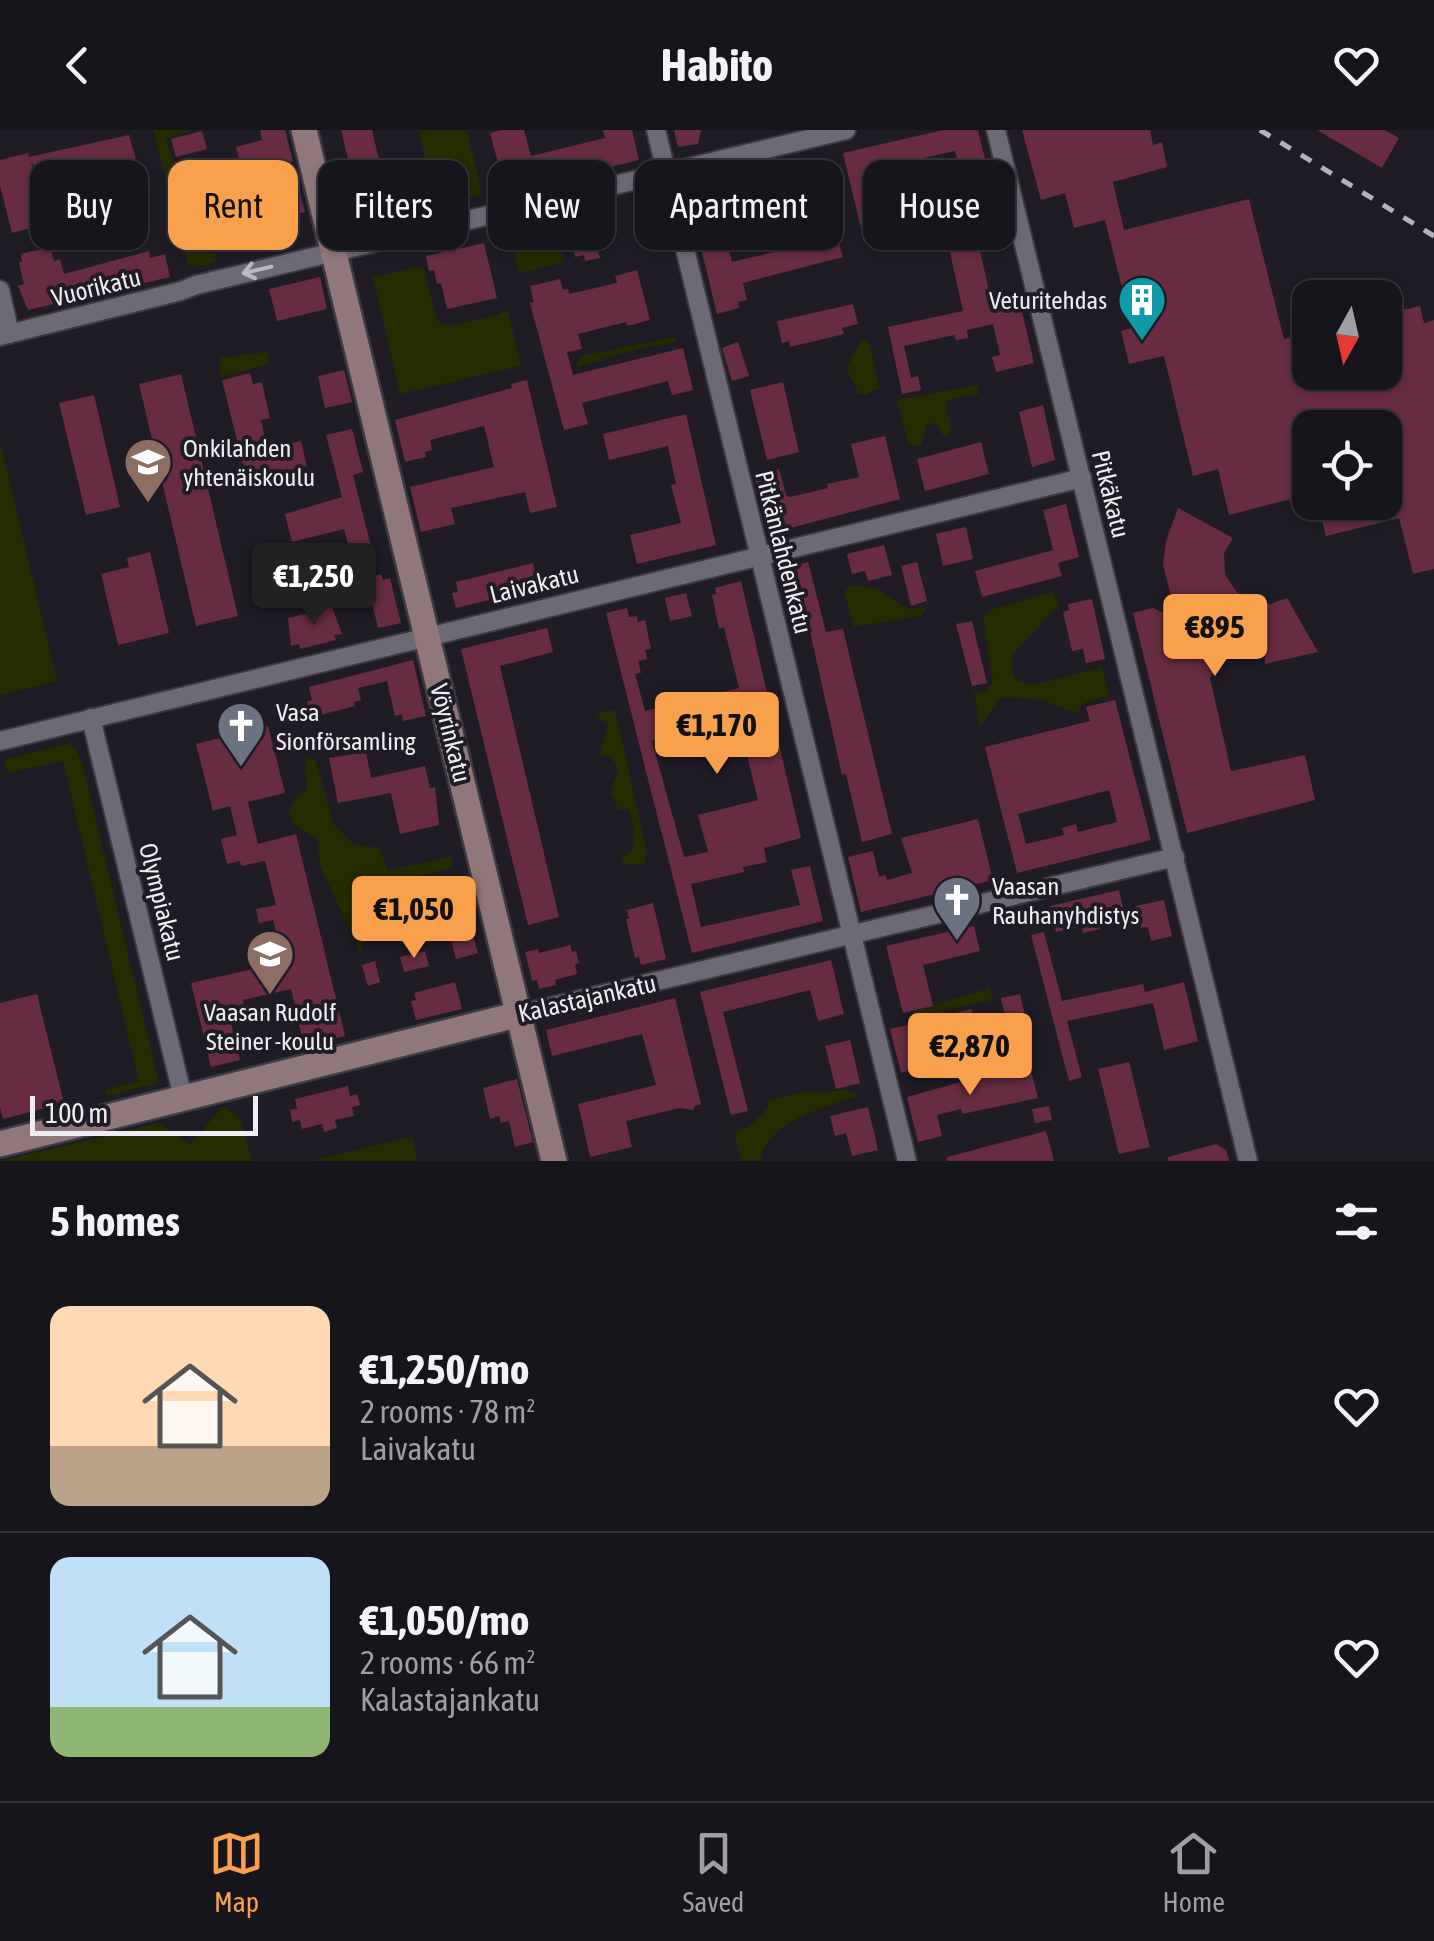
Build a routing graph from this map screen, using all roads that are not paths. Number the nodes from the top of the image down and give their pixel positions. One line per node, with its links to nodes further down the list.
1 (304, 130): 9 (main road, Vöyrinkatu)
2 (656, 130): 5 (street, Pitkänlahdenkatu)
3 (846, 130): 6 (street, Vuorikatu)
4 (996, 130): 12 (street, Pitkäkatu)
5 (664, 160)
6 (721, 160)
7 (635, 181): 9 (street, Vuorikatu)
8 (686, 250): 13 (street, Pitkänlahdenkatu)
9 (334, 254): 11 (street, Vuorikatu, one-way to 11); 14 (main road, Vöyrinkatu)
10 (0, 290): 11 (street)
11 (5, 335)
12 (1082, 478): 13 (street, Laivakatu); 17 (street, Pitkäkatu)
13 (760, 556): 14 (street, Laivakatu); 18 (street, Pitkänlahdenkatu)
14 (427, 636): 15 (street, Laivakatu); 19 (main road, Vöyrinkatu)
15 (91, 718): 16 (street, Laivakatu); 20 (street, Olympiakatu)
16 (0, 741)
17 (1175, 857): 18 (street, Kalastajankatu); 24 (street, Pitkäkatu)
18 (852, 935): 19 (street, Kalastajankatu); 23 (street, Pitkänlahdenkatu)
19 (520, 1014): 20 (main road, Kalastajankatu); 22 (main road, Vöyrinkatu)
20 (183, 1098): 21 (main road, Kalastajankatu)
21 (0, 1144)
22 (554, 1161)
23 (907, 1161)
24 (1248, 1161)

